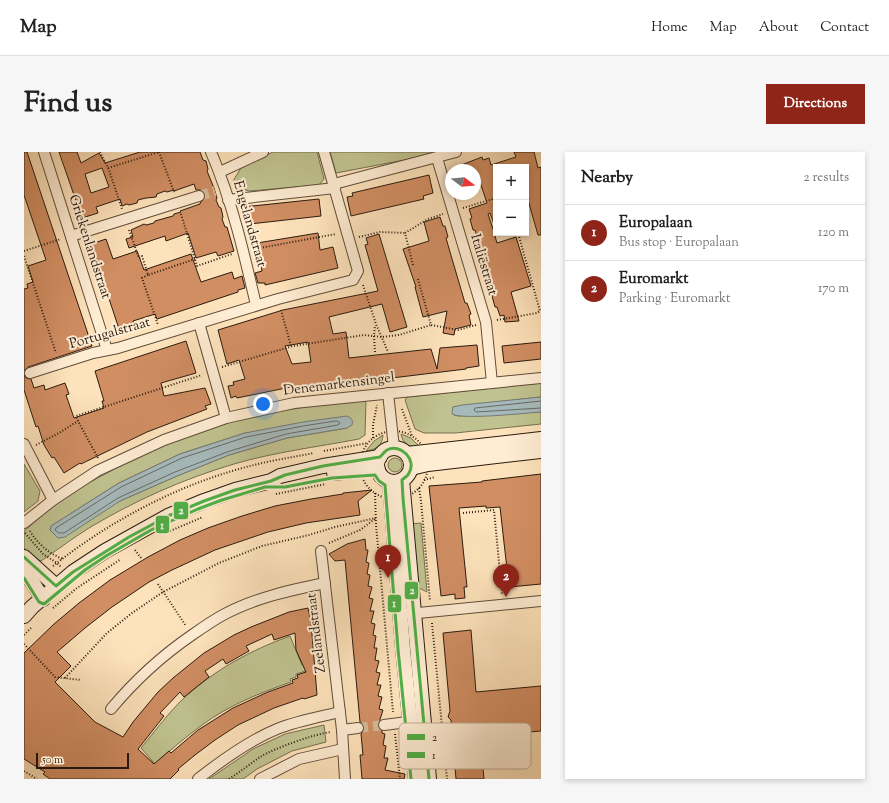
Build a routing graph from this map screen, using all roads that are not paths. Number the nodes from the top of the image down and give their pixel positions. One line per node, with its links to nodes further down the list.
1 (44, 152): 11 (street, Griekenlandstraat)
2 (211, 152): 7 (street, Engelandstraat)
3 (264, 152): 7 (street)
4 (324, 152): 8 (street)
5 (456, 152): 6 (street)
6 (437, 158): 8 (street); 17 (street, Italiëstraat)
7 (220, 172): 10 (street, Engelandstraat)
8 (334, 186): 10 (street); 12 (street, Portugalstraat)
9 (199, 196): 11 (street)
10 (228, 200): 12 (street, Engelandstraat)
11 (71, 236): 14 (street, Griekenlandstraat)
12 (256, 305): 13 (street, Portugalstraat)
13 (199, 323): 14 (street, Portugalstraat); 19 (street)
14 (107, 350): 15 (street, Portugalstraat)
15 (30, 373)
16 (541, 378): 17 (street, Denemarkensingel)
17 (492, 383): 18 (street, Denemarkensingel)
18 (383, 394): 19 (street, Denemarkensingel); 22 (street)
19 (226, 418): 28 (street, Denemarkensingel)
20 (541, 440): 24 (street)
21 (25, 447): 28 (street)
22 (394, 448): 24 (street); 25 (street)
23 (541, 451): 26 (street)
24 (407, 454): 26 (street)
25 (379, 464): 27 (street); 34 (street)
26 (411, 468): 27 (street)
27 (396, 481): 37 (street)
28 (53, 500): 29 (street, Denemarkensingel)
29 (26, 522)
30 (321, 551): 33 (street, Zeelandstraat)
31 (24, 557): 34 (street)
32 (24, 569): 36 (street)
33 (325, 583): 39 (street); 40 (street, Zeelandstraat)
34 (56, 586): 36 (street)
35 (541, 601): 37 (street)
36 (45, 606): 38 (street)
37 (407, 614): 41 (street)
38 (29, 621)
39 (111, 709)
40 (340, 712): 46 (street, Zeelandstraat); 49 (street)
41 (416, 721): 42 (street)
42 (402, 723)
43 (399, 724): 44 (street)
44 (389, 725)
45 (358, 728): 46 (street)
46 (342, 730): 47 (street, Zeelandstraat)
47 (343, 750): 50 (street); 51 (street, Zeelandstraat)
48 (427, 769): 52 (street)
49 (198, 779)
50 (260, 779)
51 (345, 779)
52 (429, 779)

